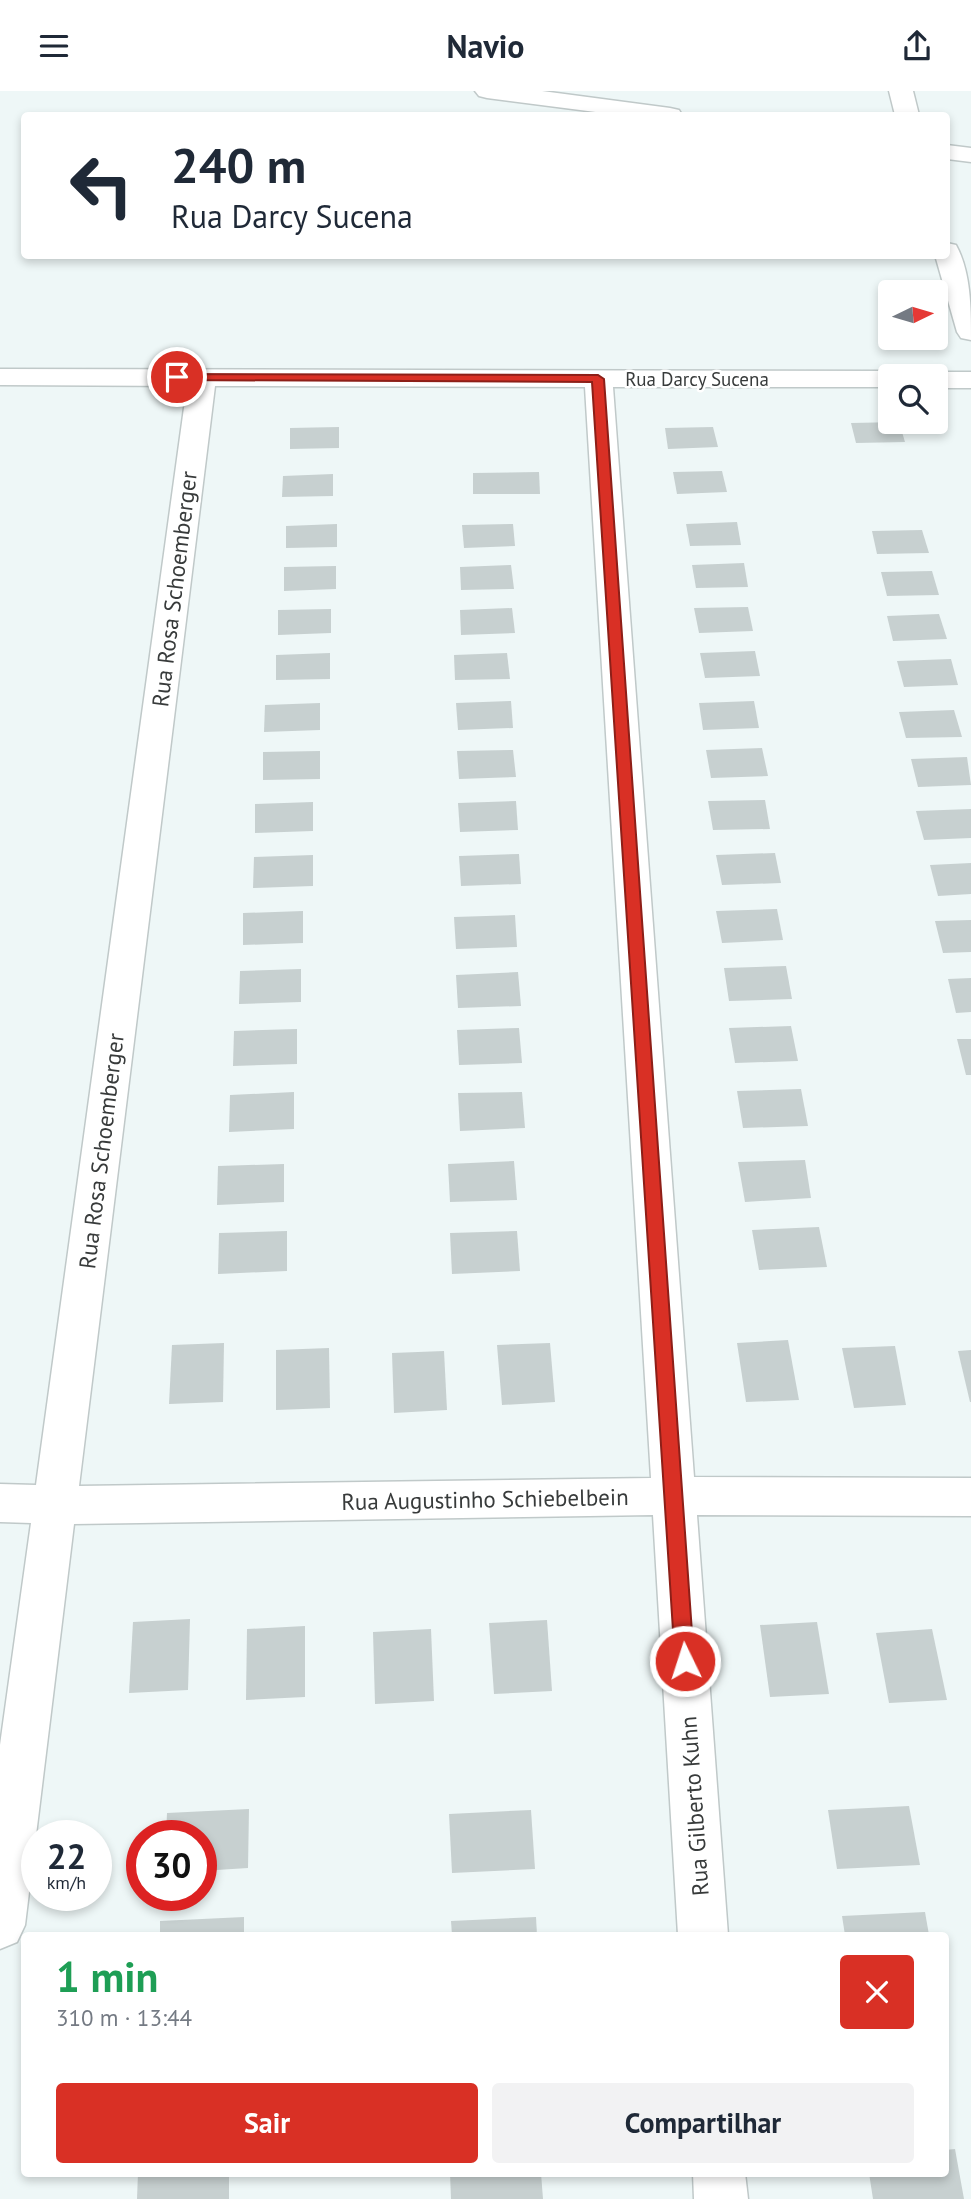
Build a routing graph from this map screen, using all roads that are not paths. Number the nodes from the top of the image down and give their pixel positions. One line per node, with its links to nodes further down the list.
1 (487, 91): 3 (street)
2 (901, 91): 5 (street)
3 (637, 101): 4 (street)
4 (663, 112)
5 (906, 112)
6 (950, 152): 7 (street)
7 (971, 156)
8 (949, 259): 9 (street)
9 (971, 332)
10 (0, 377): 11 (street, Rua Darcy Sucena)
11 (202, 377): 12 (street, Rua Darcy Sucena); 19 (street, Rua Rosa Schoemberger)
12 (598, 379): 13 (street, Rua Darcy Sucena); 16 (street, Rua Gilberto Kuhn)
13 (878, 379)
14 (948, 380): 15 (street)
15 (971, 380)
16 (674, 1496): 17 (street, Rua Augustinho Schiebelbein); 19 (street, Rua Augustinho Schiebelbein); 21 (street, Rua Gilberto Kuhn)
17 (971, 1497)
18 (0, 1503): 19 (street, Rua Augustinho Schiebelbein)
19 (54, 1505): 20 (street, Rua Rosa Schoemberger)
20 (0, 1925)
21 (703, 1932)
22 (719, 2177): 23 (street)
23 (721, 2199)

